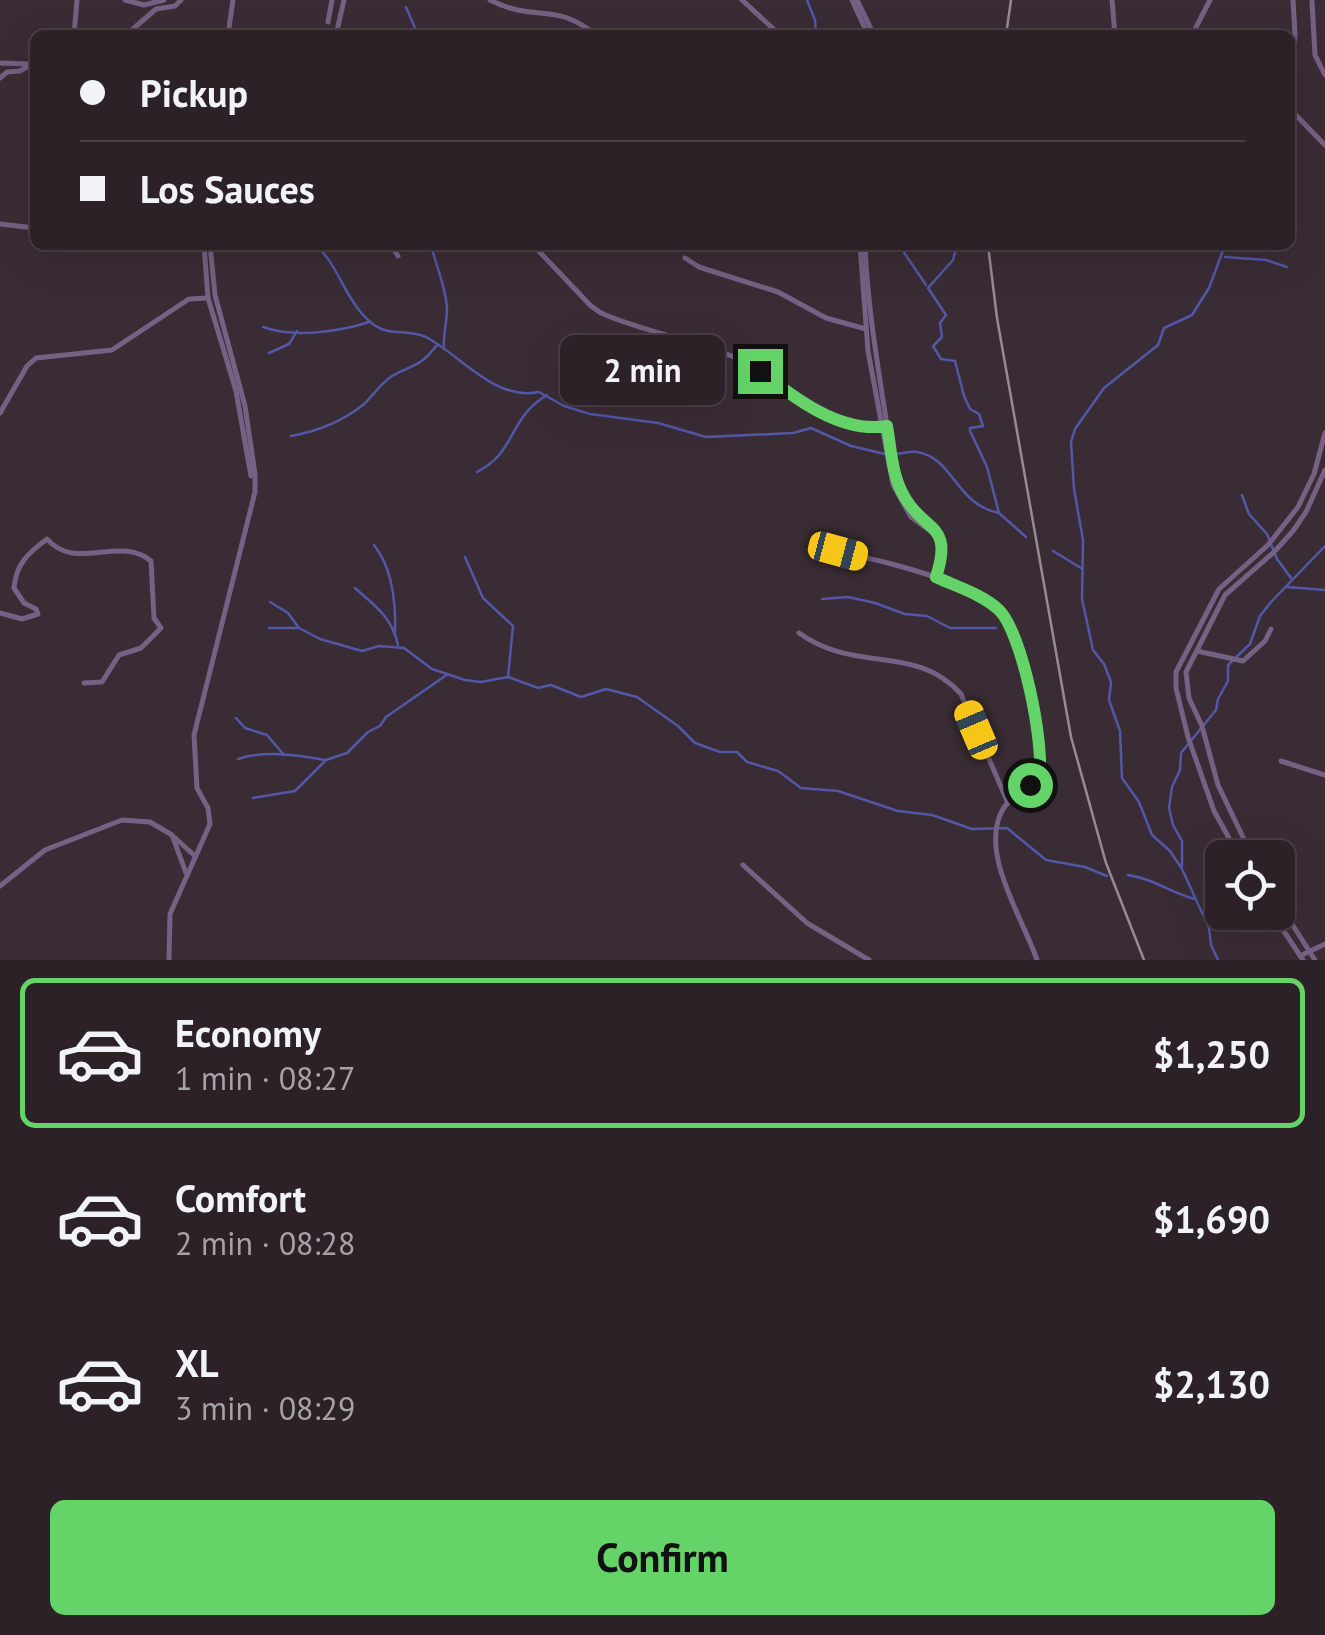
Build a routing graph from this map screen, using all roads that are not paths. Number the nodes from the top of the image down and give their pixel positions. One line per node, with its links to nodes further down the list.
1 (77, 0): 16 (street)
2 (125, 0): 3 (street)
3 (164, 0)
4 (181, 0): 17 (street)
5 (233, 0): 18 (street)
6 (332, 0): 15 (street)
7 (344, 0): 19 (street)
8 (490, 0): 20 (street)
9 (742, 0): 21 (street)
10 (855, 0): 22 (street)
11 (1112, 0): 23 (street)
12 (1210, 0): 24 (street)
13 (1293, 0): 25 (street)
14 (1312, 1): 29 (street)
15 (328, 22)
16 (74, 30)
17 (132, 30)
18 (229, 30)
19 (337, 30)
20 (591, 30)
21 (775, 30)
22 (869, 30)
23 (1115, 30)
24 (1195, 30)
25 (1294, 30)
26 (0, 62): 27 (street)
27 (30, 64)
28 (30, 66): 30 (street)
29 (1325, 75)
30 (0, 78)
31 (1295, 115): 32 (street)
32 (1325, 145)
33 (0, 224): 34 (street)
34 (30, 227)
35 (207, 250): 43 (street)
36 (208, 250): 66 (street)
37 (394, 250): 41 (street)
38 (539, 250): 46 (street)
39 (863, 250): 46 (street)
40 (863, 250): 44 (street)
41 (398, 256)
42 (685, 258): 44 (street)
43 (208, 298): 45 (street); 49 (street)
44 (866, 329): 46 (street)
45 (0, 413)
46 (884, 426): 52 (street)
47 (1325, 433): 57 (street)
48 (1325, 470): 50 (street)
49 (251, 476)
50 (1322, 485): 56 (street)
51 (812, 550): 52 (street)
52 (936, 577): 62 (street)
53 (0, 612): 59 (street)
54 (1271, 629): 56 (street)
55 (798, 634): 62 (street)
56 (1197, 651): 58 (street)
57 (1182, 659): 58 (street); 64 (street)
58 (1192, 661): 65 (street)
59 (84, 683)
60 (1281, 761): 61 (street)
61 (1325, 775)
62 (1008, 802): 77 (street)
63 (172, 835): 66 (street); 68 (street); 69 (street)
64 (1230, 840)
65 (1244, 840)
66 (195, 856): 68 (street)
67 (742, 865): 76 (street)
68 (186, 876): 75 (street)
69 (0, 886)
70 (1295, 928): 73 (street)
71 (1282, 930): 74 (street)
72 (1325, 944): 73 (street)
73 (1310, 950): 74 (street); 78 (street)
74 (1301, 958)
75 (168, 960)
76 (869, 960)
77 (1036, 960)
78 (1315, 960)

